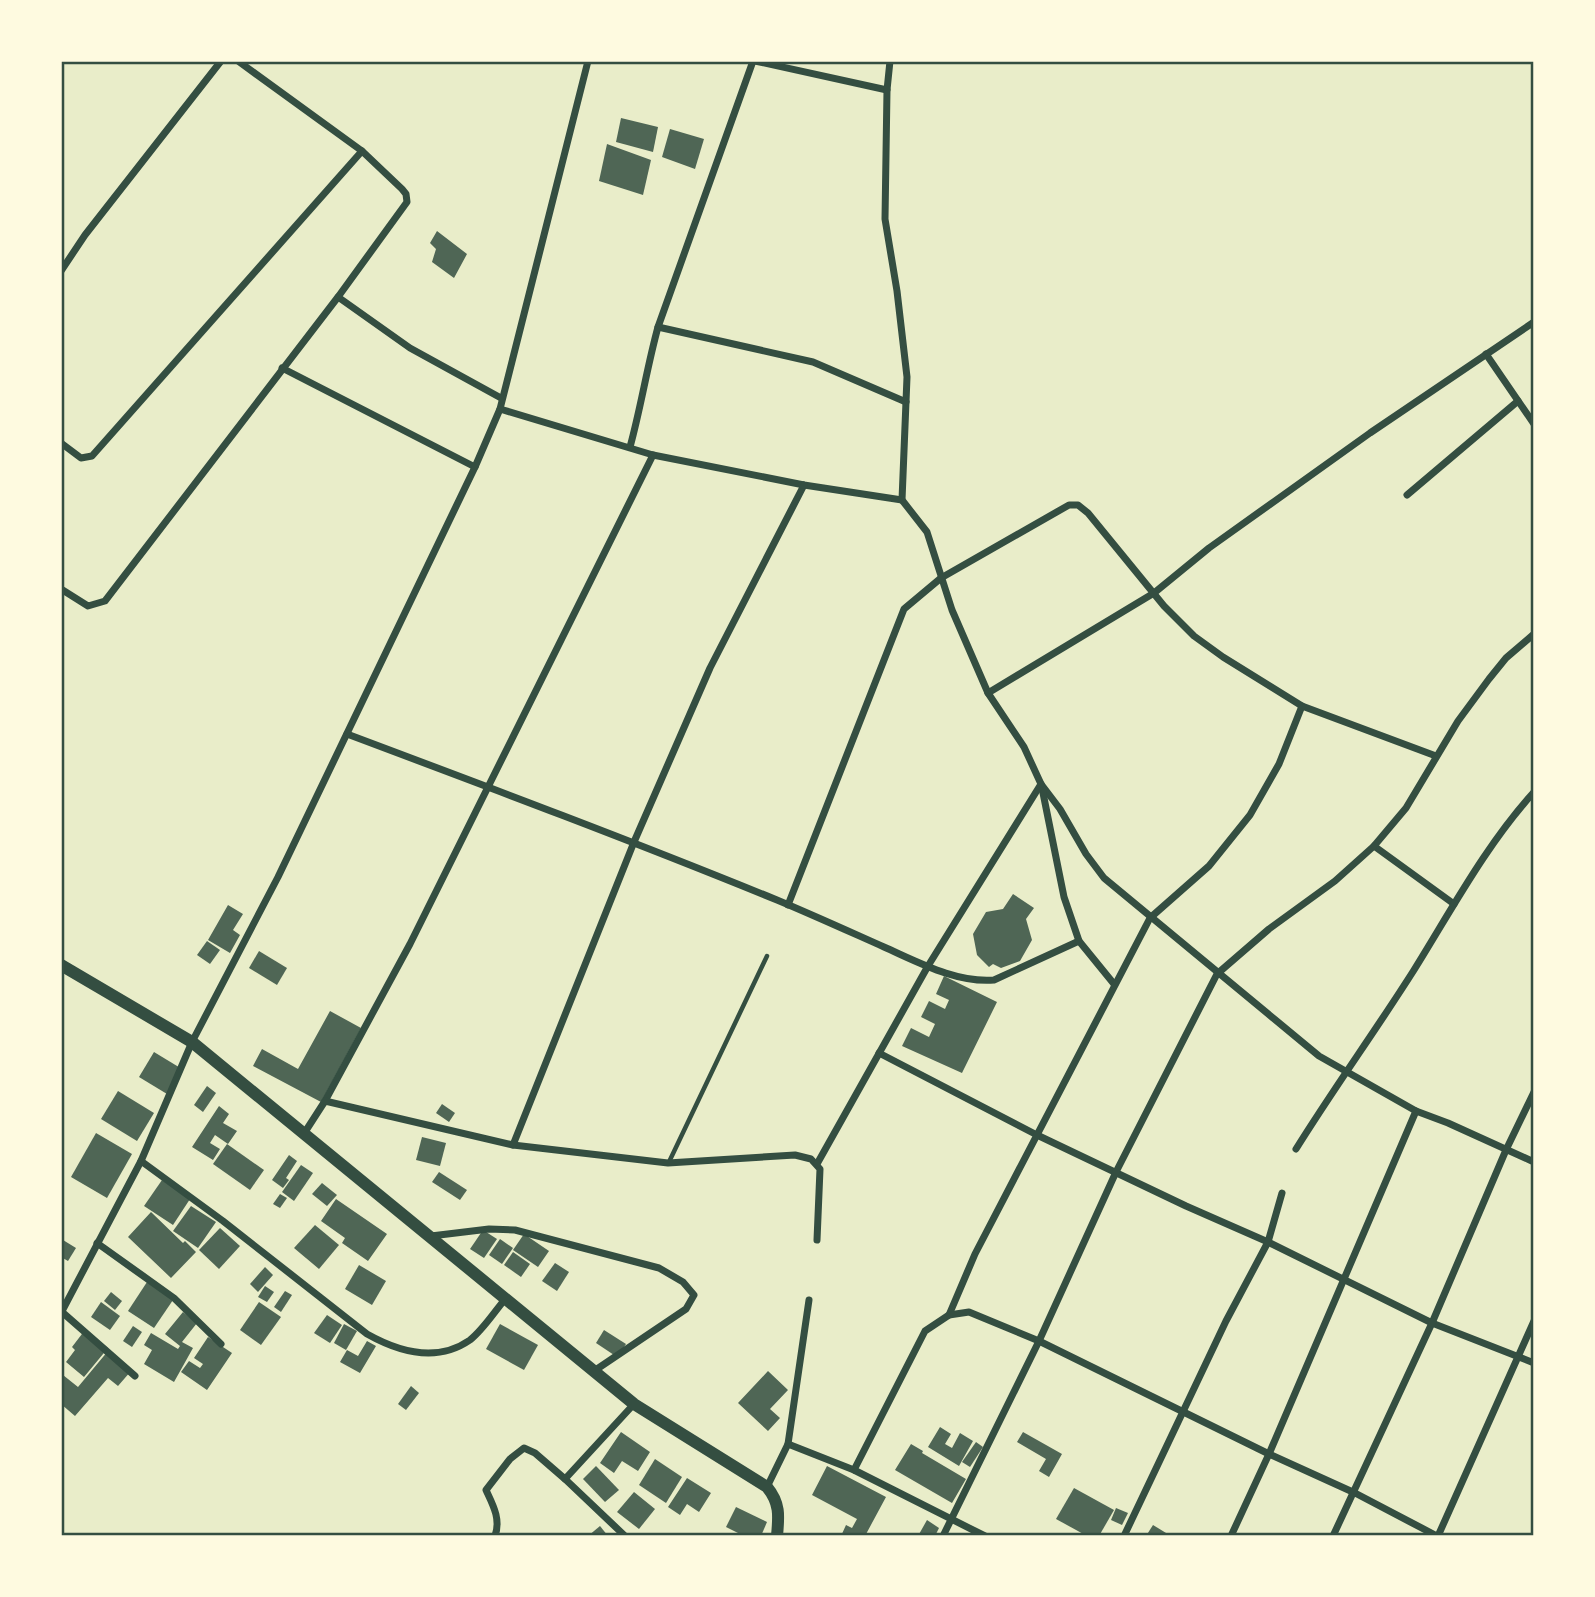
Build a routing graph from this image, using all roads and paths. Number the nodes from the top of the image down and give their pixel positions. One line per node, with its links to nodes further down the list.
1 (221, 61): 8 (street)
2 (238, 61): 7 (street)
3 (588, 61): 14 (street)
4 (754, 61): 6 (street); 11 (street)
5 (890, 61): 6 (street)
6 (887, 90): 16 (street)
7 (362, 151): 9 (street); 19 (street)
8 (61, 271)
9 (338, 298): 13 (street); 14 (street)
10 (1534, 322): 12 (street)
11 (657, 327): 16 (street); 20 (street)
12 (1486, 354): 15 (street); 28 (street)
13 (282, 368): 22 (street); 27 (street)
14 (501, 398): 17 (street)
15 (1518, 401): 18 (street); 24 (street)
16 (906, 402): 25 (street)
17 (500, 409): 20 (street); 22 (street)
18 (1534, 424)
19 (61, 443)
20 (630, 447): 21 (street)
21 (653, 455): 23 (street); 35 (street)
22 (475, 467): 32 (street)
23 (804, 485): 25 (street); 37 (street)
24 (1407, 495)
25 (902, 500): 26 (street)
26 (941, 578): 28 (street); 30 (street); 40 (street)
27 (61, 589)
28 (1154, 593): 30 (street); 31 (street)
29 (1534, 634): 33 (street)
30 (988, 693): 34 (street)
31 (1302, 706): 33 (street); 41 (street)
32 (347, 734): 35 (street); 48 (street)
33 (1436, 756): 38 (street)
34 (1041, 784): 41 (street); 42 (street); 45 (street)
35 (489, 788): 37 (street); 52 (street)
36 (1534, 792): 39 (street)
37 (634, 842): 40 (street); 56 (street)
38 (1374, 846): 39 (street); 46 (street)
39 (1454, 904): 50 (street)
40 (788, 905): 45 (street)
41 (1150, 918): 46 (street); 47 (street)
42 (1079, 941): 45 (street); 47 (street)
43 (767, 956): 61 (lane)
44 (61, 965): 48 (street)
45 (928, 966): 49 (street)
46 (1217, 974): 50 (street); 63 (street)
47 (1114, 984): 55 (street)
48 (192, 1042): 54 (street); 59 (street)
49 (879, 1053): 55 (street); 62 (street)
50 (1345, 1072): 53 (street); 57 (street)
51 (1534, 1092): 58 (street)
52 (325, 1101): 54 (street); 56 (street)
53 (1416, 1111): 58 (street); 69 (street)
54 (305, 1132): 65 (street)
55 (1037, 1135): 63 (street); 73 (street)
56 (513, 1145): 61 (street)
57 (1296, 1149)
58 (1506, 1150): 60 (street); 75 (street)
59 (141, 1161): 68 (street); 70 (street)
60 (1534, 1162)
61 (668, 1163): 62 (street)
62 (817, 1164): 66 (street)
63 (1116, 1172): 67 (street); 76 (street)
64 (1282, 1193): 67 (street)
65 (431, 1236): 70 (street); 80 (street)
66 (817, 1240)
67 (1268, 1242): 69 (street); 83 (street)
68 (97, 1243): 72 (street); 77 (street)
69 (1343, 1280): 75 (street); 85 (street)
70 (506, 1298): 80 (street)
71 (809, 1300): 84 (street)
72 (62, 1312): 81 (street)
73 (949, 1315): 76 (street); 86 (street)
74 (1534, 1321): 78 (street)
75 (1432, 1323): 78 (street); 89 (street)
76 (1039, 1341): 83 (street); 90 (street)
77 (221, 1345)
78 (1518, 1356): 79 (street); 99 (street)
79 (1534, 1363)
80 (593, 1372): 82 (street)
81 (135, 1376)
82 (634, 1404): 87 (street); 88 (street)
83 (1182, 1410): 85 (street); 96 (street)
84 (788, 1444): 86 (street); 88 (street)
85 (1269, 1454): 89 (street); 97 (street)
86 (854, 1470): 90 (street)
87 (565, 1479): 91 (street); 92 (street)
88 (766, 1487): 93 (street)
89 (1354, 1493): 98 (street); 99 (street)
90 (951, 1519): 94 (street); 95 (street)
91 (495, 1536)
92 (625, 1536)
93 (777, 1536)
94 (943, 1536)
95 (985, 1536)
96 (1124, 1536)
97 (1231, 1536)
98 (1334, 1536)
99 (1437, 1536)

